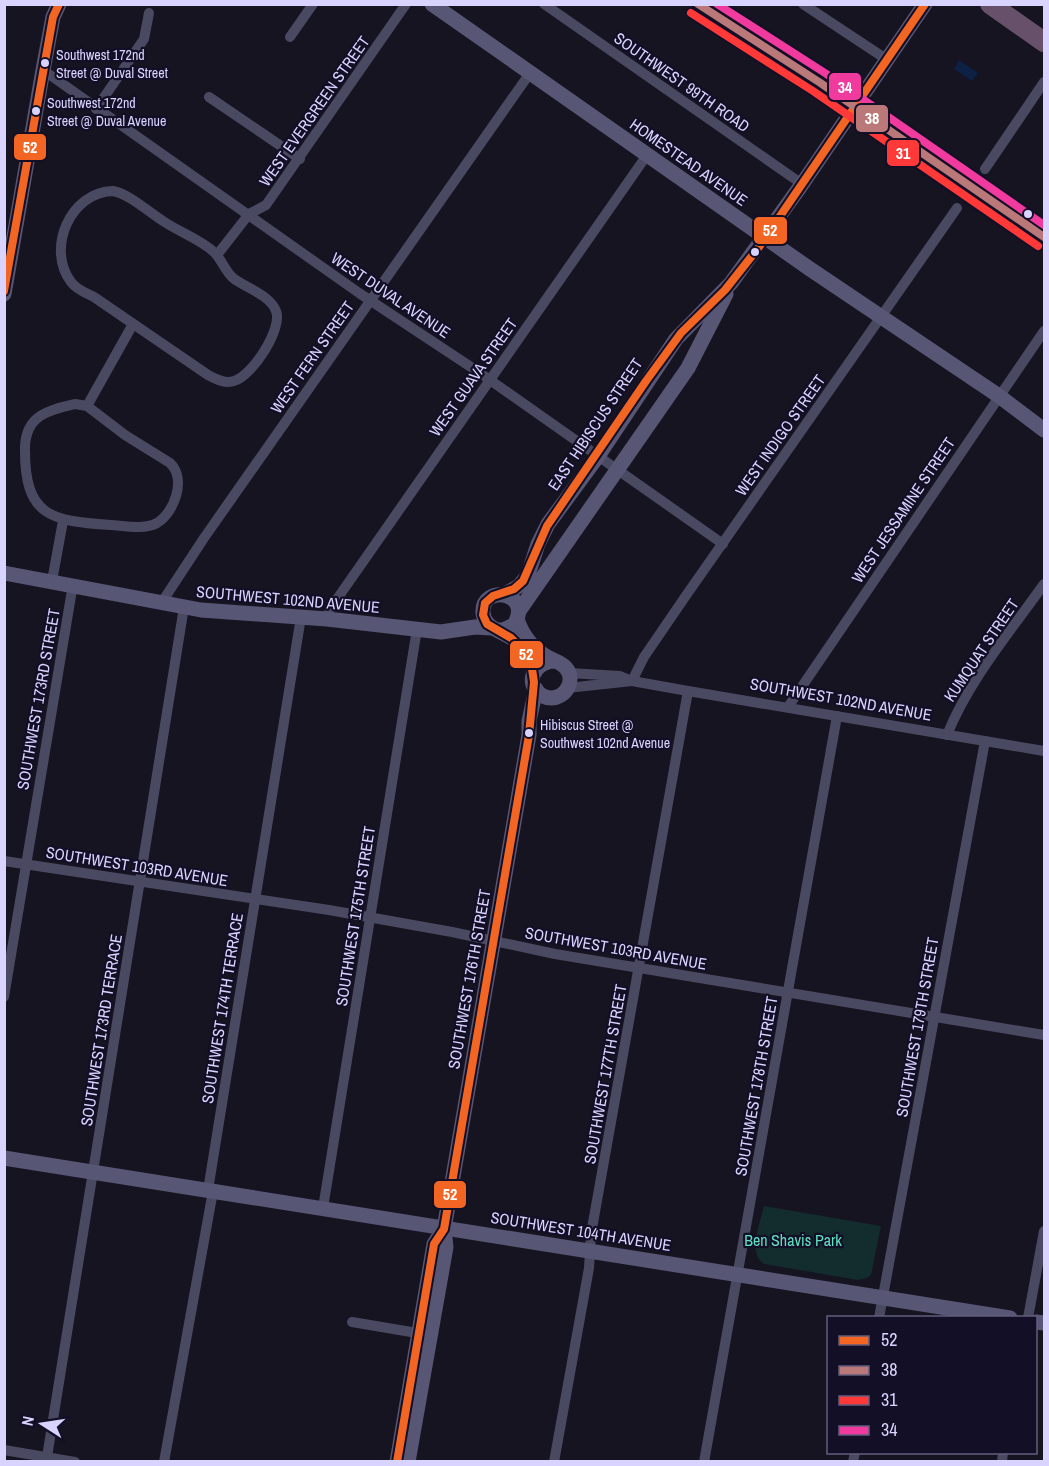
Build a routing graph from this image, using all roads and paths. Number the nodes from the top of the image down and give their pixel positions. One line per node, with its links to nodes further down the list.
1 (59, 4): 13 (street)
2 (313, 4): 10 (street)
3 (406, 4): 19 (street, WEST EVERGREEN STREET)
4 (432, 4): 14 (street, HOMESTEAD AVENUE)
5 (544, 4): 21 (street, SOUTHWEST 99TH ROAD)
6 (803, 4): 12 (street)
7 (925, 4): 12 (street, EAST HIBISCUS STREET)
8 (990, 4): 11 (highway)
9 (149, 13): 17 (street)
10 (290, 37)
11 (1044, 42)
12 (886, 59): 21 (street, EAST HIBISCUS STREET)
13 (43, 70): 17 (street, WEST DUVAL AVENUE); 26 (street)
14 (530, 73): 18 (street, HOMESTEAD AVENUE); 29 (street, WEST FERN STREET)
15 (1044, 82): 20 (street)
16 (210, 97): 19 (street)
17 (96, 109): 23 (street, WEST DUVAL AVENUE)
18 (647, 155): 24 (street, HOMESTEAD AVENUE); 33 (street, WEST GUAVA STREET)
19 (300, 159): 23 (street, WEST EVERGREEN STREET)
20 (985, 169)
21 (802, 184): 24 (street, EAST HIBISCUS STREET)
22 (957, 208): 30 (street, WEST INDIGO STREET)
23 (249, 214): 25 (street, WEST EVERGREEN STREET); 29 (street, WEST DUVAL AVENUE)
24 (765, 236): 27 (street, EAST HIBISCUS STREET); 30 (street, HOMESTEAD AVENUE)
25 (217, 255): 31 (street); 31 (street)
26 (6, 275): 28 (street)
27 (731, 283): 37 (street, EAST HIBISCUS STREET); 38 (street, EAST HIBISCUS STREET)
28 (4, 294)
29 (371, 300): 33 (street, WEST DUVAL AVENUE); 46 (street, WEST FERN STREET)
30 (881, 317): 34 (street, HOMESTEAD AVENUE); 40 (street, WEST INDIGO STREET)
31 (133, 324): 35 (street)
32 (1044, 331): 34 (street, WEST JESSAMINE STREET)
33 (489, 379): 37 (street, WEST DUVAL AVENUE); 51 (street, WEST GUAVA STREET)
34 (999, 396): 36 (street, HOMESTEAD AVENUE); 61 (street, WEST JESSAMINE STREET)
35 (87, 406): 39 (street); 39 (street)
36 (1044, 430)
37 (598, 456): 38 (street, WEST DUVAL AVENUE); 45 (street, EAST HIBISCUS STREET)
38 (616, 470): 40 (street, WEST DUVAL AVENUE); 49 (street, EAST HIBISCUS STREET)
39 (63, 520): 42 (street)
40 (723, 544): 57 (street, WEST INDIGO STREET)
41 (4, 573): 42 (street, SOUTHWEST 102ND AVENUE)
42 (52, 581): 44 (street, SOUTHWEST 102ND AVENUE)
43 (1044, 584): 64 (street, KUMQUAT STREET)
44 (73, 585): 46 (street, SOUTHWEST 102ND AVENUE); 68 (street, SOUTHWEST 173RD STREET)
45 (505, 594): 48 (street); 49 (street)
46 (162, 602): 47 (street, SOUTHWEST 102ND AVENUE)
47 (184, 608): 50 (street, SOUTHWEST 102ND AVENUE); 69 (street, SOUTHWEST 173RD TERRACE)
48 (483, 608): 52 (street, SOUTHWEST 102ND AVENUE); 53 (street)
49 (518, 615): 53 (street); 54 (street)
50 (301, 617): 51 (street, SOUTHWEST 102ND AVENUE); 70 (street, SOUTHWEST 174TH TERRACE)
51 (327, 619): 52 (street, SOUTHWEST 102ND AVENUE)
52 (422, 629): 53 (street, SOUTHWEST 102ND AVENUE); 71 (street, SOUTHWEST 175TH STREET)
53 (494, 629): 55 (street)
54 (555, 661): 55 (street); 56 (street)
55 (535, 672): 58 (street)
56 (568, 681): 57 (street, SOUTHWEST 102ND AVENUE); 57 (street, SOUTHWEST 102ND AVENUE); 60 (street)
57 (632, 681): 59 (street, SOUTHWEST 102ND AVENUE)
58 (536, 689): 60 (street); 63 (street, SOUTHWEST 176TH STREET)
59 (688, 691): 61 (street, SOUTHWEST 102ND AVENUE); 73 (street, SOUTHWEST 177TH STREET)
60 (551, 698): 63 (street, SOUTHWEST 176TH STREET)
61 (788, 707): 62 (street, SOUTHWEST 102ND AVENUE)
62 (837, 716): 64 (street, SOUTHWEST 102ND AVENUE); 74 (street, SOUTHWEST 178TH STREET)
63 (529, 735): 72 (street, SOUTHWEST 176TH STREET)
64 (947, 735): 65 (street, SOUTHWEST 102ND AVENUE)
65 (985, 741): 66 (street, SOUTHWEST 102ND AVENUE); 76 (street, SOUTHWEST 179TH STREET)
66 (1044, 751)
67 (4, 861): 68 (street, SOUTHWEST 103RD AVENUE)
68 (26, 865): 69 (street, SOUTHWEST 103RD AVENUE); 75 (street, SOUTHWEST 173RD STREET)
69 (139, 882): 70 (street, SOUTHWEST 103RD AVENUE); 79 (street, SOUTHWEST 173RD TERRACE)
70 (255, 900): 71 (street, SOUTHWEST 103RD AVENUE); 80 (street, SOUTHWEST 174TH TERRACE)
71 (370, 917): 72 (street, SOUTHWEST 103RD AVENUE); 81 (street, SOUTHWEST 175TH STREET)
72 (494, 940): 73 (street, SOUTHWEST 103RD AVENUE); 82 (street, SOUTHWEST 176TH STREET)
73 (639, 968): 74 (street, SOUTHWEST 103RD AVENUE); 84 (street, SOUTHWEST 177TH STREET)
74 (788, 993): 76 (street, SOUTHWEST 103RD AVENUE); 85 (street, SOUTHWEST 178TH STREET)
75 (4, 997)
76 (934, 1018): 77 (street, SOUTHWEST 103RD AVENUE); 86 (street, SOUTHWEST 179TH STREET)
77 (1044, 1035)
78 (4, 1158): 79 (street, SOUTHWEST 104TH AVENUE)
79 (94, 1173): 80 (street, SOUTHWEST 104TH AVENUE); 93 (street, SOUTHWEST 173RD TERRACE)
80 (211, 1191): 81 (street, SOUTHWEST 104TH AVENUE); 95 (street, SOUTHWEST 174TH TERRACE)
81 (323, 1208): 82 (street, SOUTHWEST 104TH AVENUE)
82 (444, 1228): 84 (street, SOUTHWEST 104TH AVENUE); 91 (street, SOUTHWEST 176TH STREET)
83 (1044, 1231): 89 (street)
84 (590, 1250): 85 (street, SOUTHWEST 104TH AVENUE); 98 (street, SOUTHWEST 177TH STREET)
85 (739, 1273): 86 (street, SOUTHWEST 104TH AVENUE); 99 (street, SOUTHWEST 178TH STREET)
86 (883, 1297): 87 (street, SOUTHWEST 179TH STREET); 88 (street, SOUTHWEST 104TH AVENUE)
87 (879, 1316)
88 (1004, 1316)
89 (1028, 1316)
90 (352, 1322): 91 (street)
91 (424, 1335): 96 (street, SOUTHWEST 176TH STREET); 97 (street, SOUTHWEST 176TH STREET)
92 (4, 1450): 93 (street)
93 (47, 1457): 94 (street)
94 (75, 1461)
95 (165, 1461)
96 (397, 1461)
97 (408, 1461)
98 (554, 1461)
99 (704, 1461)

